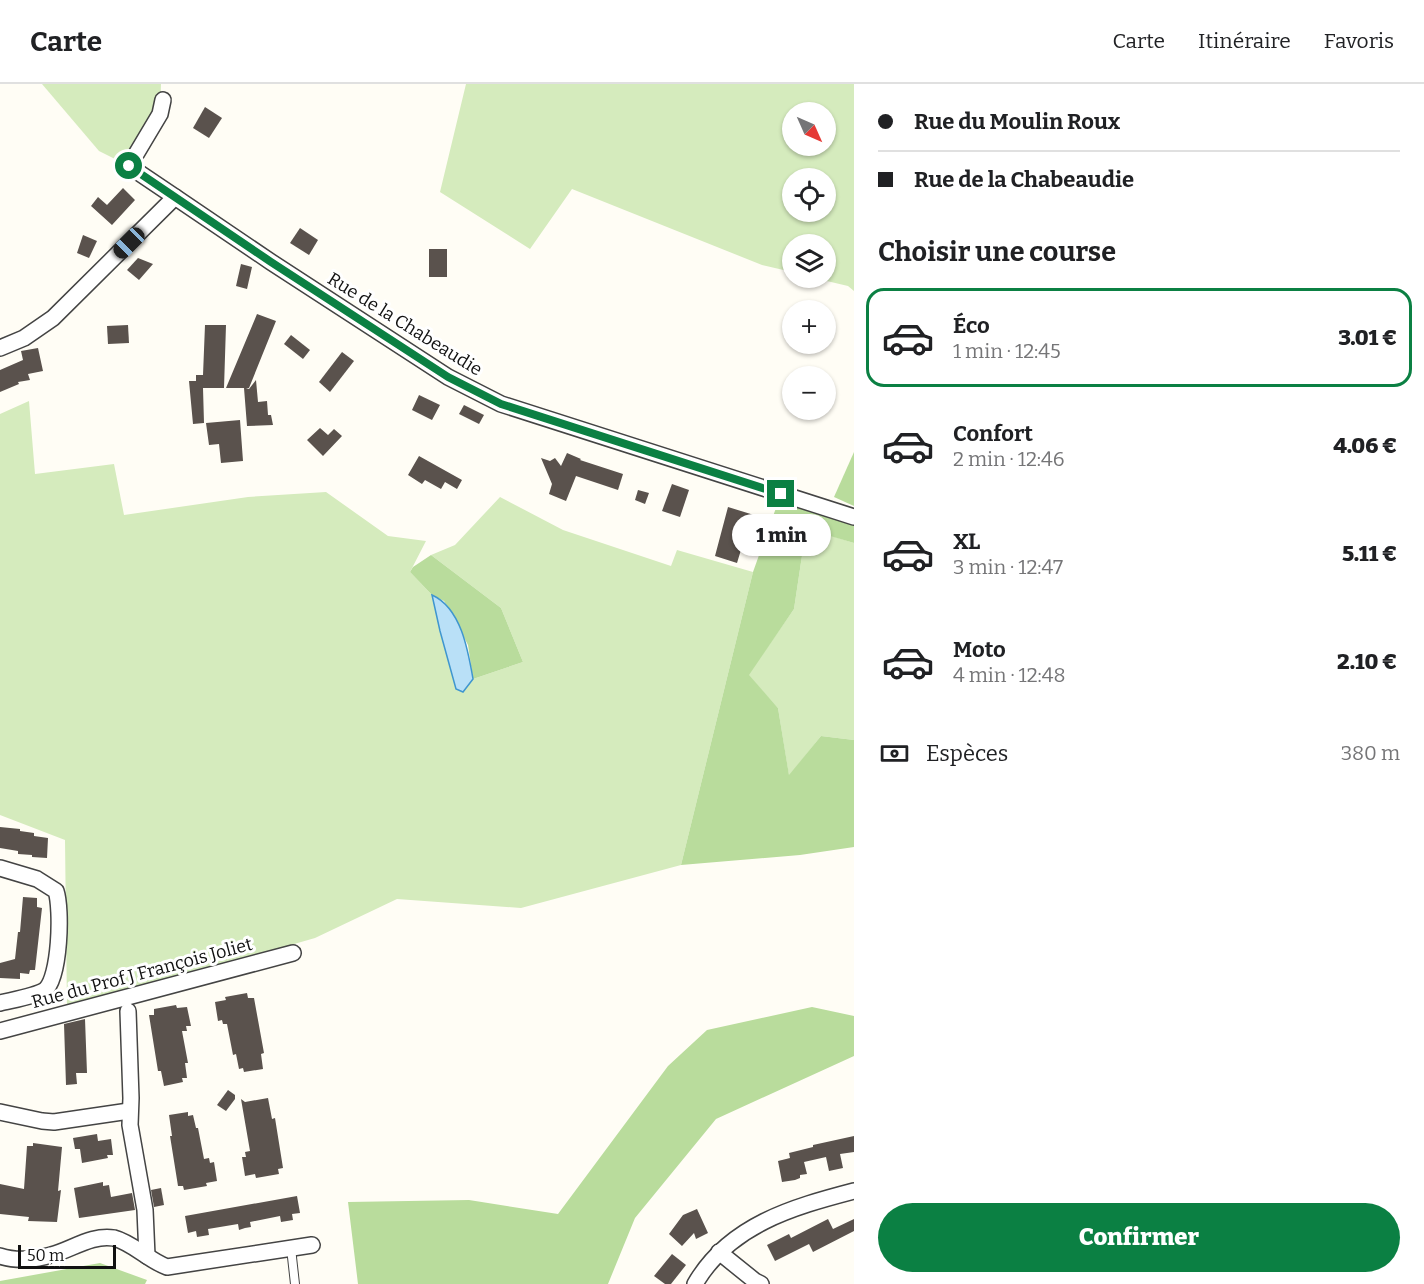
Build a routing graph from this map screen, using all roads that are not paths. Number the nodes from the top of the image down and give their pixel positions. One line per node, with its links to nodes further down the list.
1 (163, 100): 2 (street, Rue de la Chabeaudie)
2 (175, 197): 3 (street); 4 (street, Rue de la Chabeaudie)
3 (0, 348)
4 (854, 517)
5 (0, 868): 7 (street)
6 (293, 953): 9 (street, Rue du Prof J François Joliet)
7 (0, 1003)
8 (128, 1011): 10 (street)
9 (0, 1031)
10 (129, 1111): 11 (street); 17 (street)
11 (0, 1112)
12 (854, 1191): 15 (street)
13 (312, 1245): 14 (street)
14 (291, 1248): 17 (street); 18 (lane)
15 (719, 1252): 19 (street); 20 (street)
16 (0, 1256): 17 (street)
17 (147, 1256)
18 (295, 1284)
19 (695, 1284)
20 (761, 1284)

